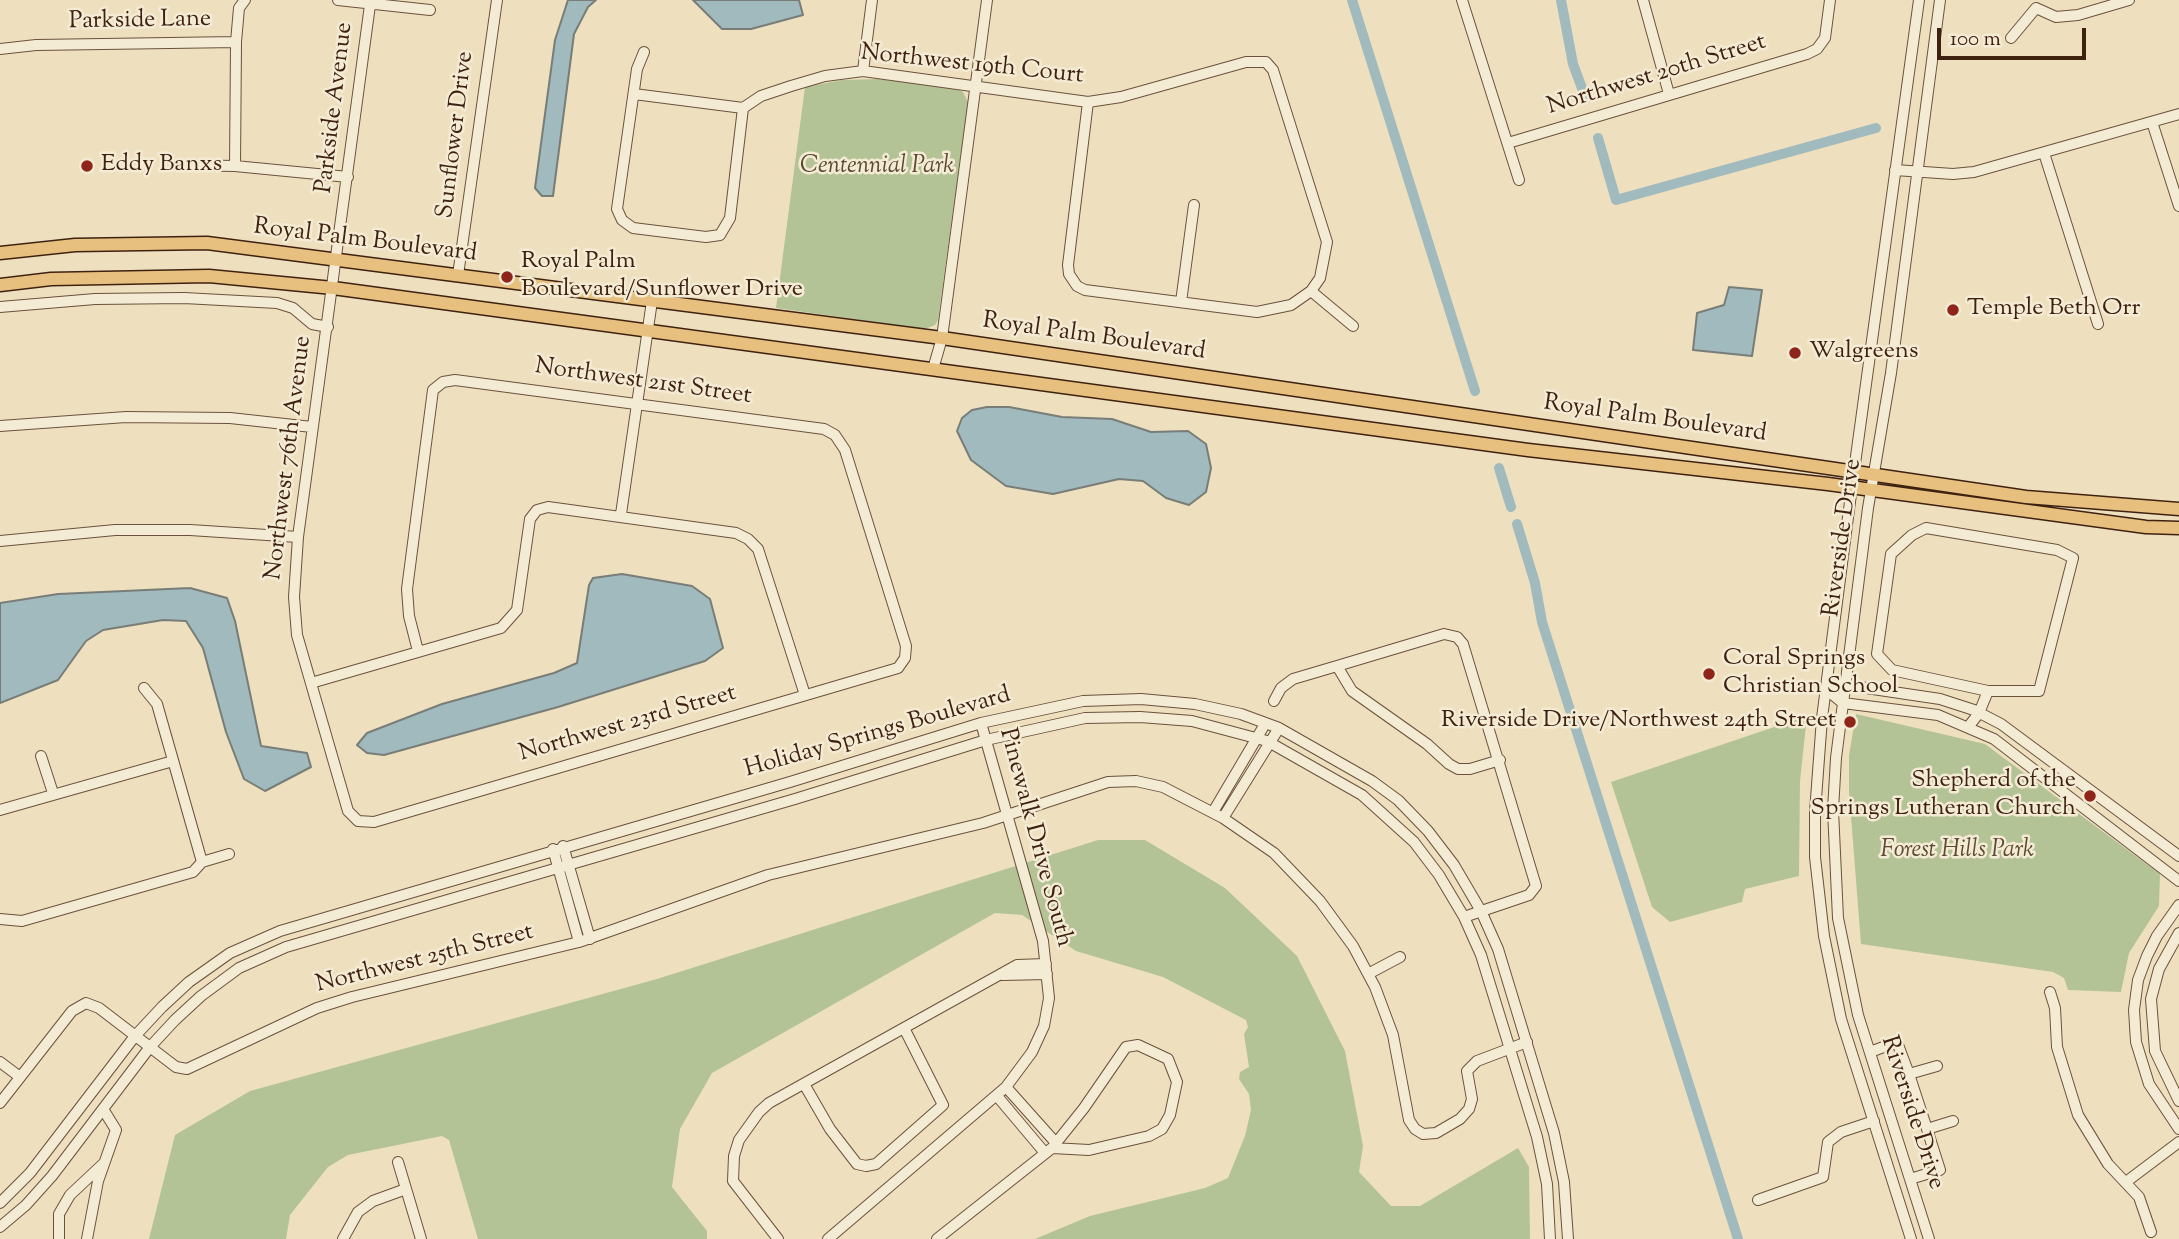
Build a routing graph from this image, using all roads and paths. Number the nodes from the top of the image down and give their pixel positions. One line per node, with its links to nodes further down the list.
1 (245, 0): 16 (street, Parkside Lane)
2 (338, 0): 13 (street)
3 (497, 0): 39 (street, Sunflower Drive)
4 (872, 0): 19 (street)
5 (988, 0): 20 (street)
6 (1462, 0): 27 (street)
7 (1643, 0): 22 (street)
8 (1830, 0): 22 (street, Northwest 20th Street)
9 (1919, 0): 31 (street, Riverside Drive)
10 (1940, 0): 32 (street, Riverside Drive)
11 (2129, 0): 12 (street)
12 (2034, 4): 15 (street)
13 (370, 5): 14 (street); 33 (street, Parkside Avenue)
14 (430, 10)
15 (2011, 38)
16 (236, 42): 17 (street, Parkside Lane); 30 (street)
17 (0, 49)
18 (643, 52): 21 (street)
19 (863, 71): 20 (street, Northwest 19th Court); 24 (street, Northwest 19th Court)
20 (975, 85): 23 (street, Northwest 19th Court); 50 (street)
21 (634, 94): 24 (street); 24 (street)
22 (1669, 94): 27 (street, Northwest 20th Street)
23 (1088, 102): 42 (street, Northwest 19th Court); 44 (street)
24 (743, 108)
25 (2179, 114): 26 (street)
26 (2152, 122): 28 (street); 36 (street)
27 (1508, 143): 34 (street)
28 (2044, 153): 32 (street); 46 (street)
29 (179, 165): 30 (street)
30 (235, 166): 33 (street)
31 (1895, 170): 32 (street); 55 (street, Riverside Drive)
32 (1917, 172): 56 (street, Riverside Drive)
33 (348, 177): 38 (street, Parkside Avenue)
34 (1519, 180)
35 (1194, 205): 44 (street)
36 (2179, 206)
37 (0, 253): 38 (main road, Royal Palm Boulevard)
38 (337, 258): 39 (main road, Royal Palm Boulevard); 41 (street, Northwest 76th Avenue)
39 (458, 275): 43 (main road, Royal Palm Boulevard)
40 (0, 285): 41 (main road, Royal Palm Boulevard)
41 (333, 288): 48 (street, Northwest 76th Avenue); 49 (main road, Royal Palm Boulevard)
42 (1311, 291): 44 (street); 47 (street)
43 (652, 301): 49 (street); 50 (main road, Royal Palm Boulevard)
44 (1181, 302)
45 (0, 307): 48 (street)
46 (2098, 324)
47 (1353, 326)
48 (328, 327): 54 (street, Northwest 76th Avenue)
49 (648, 332): 51 (main road, Royal Palm Boulevard); 52 (street)
50 (942, 338): 51 (street); 55 (main road, Royal Palm Boulevard)
51 (933, 369): 57 (main road, Royal Palm Boulevard)
52 (638, 402): 60 (street); 64 (street, Northwest 21st Street); 65 (street, Northwest 21st Street)
53 (0, 426): 54 (street)
54 (312, 427): 62 (street, Northwest 76th Avenue)
55 (1854, 471): 56 (main road, Royal Palm Boulevard); 57 (street, Riverside Drive)
56 (1873, 474): 58 (street, Riverside Drive); 59 (main road, Royal Palm Boulevard)
57 (1852, 487): 58 (main road, Royal Palm Boulevard); 70 (street, Riverside Drive)
58 (1871, 490): 61 (main road, Royal Palm Boulevard); 68 (street, Riverside Drive)
59 (2179, 509)
60 (621, 514): 64 (street); 72 (street)
61 (2179, 528)
62 (298, 537): 63 (street); 67 (street, Northwest 76th Avenue)
63 (0, 541)
64 (418, 651): 67 (street)
65 (905, 658): 72 (street, Northwest 23rd Street)
66 (1337, 666): 73 (street); 85 (street); 85 (street)
67 (311, 683): 91 (street, Northwest 76th Avenue)
68 (1846, 685): 70 (street); 74 (street, Riverside Drive); 75 (street)
69 (144, 688): 84 (street)
70 (1826, 690): 74 (street); 126 (street, Riverside Drive)
71 (1989, 691): 71 (street); 75 (street)
72 (804, 695): 91 (street, Northwest 23rd Street)
73 (1274, 701)
74 (1843, 703): 78 (street); 115 (street, Riverside Drive)
75 (1979, 713): 78 (street); 94 (street)
76 (981, 723): 77 (street, Holiday Springs Boulevard); 81 (street, Pinewalk Drive South); 92 (street, Holiday Springs Boulevard)
77 (1265, 724): 79 (street, Holiday Springs Boulevard); 80 (street)
78 (1969, 726): 97 (street)
79 (1279, 728): 82 (street); 99 (street, Holiday Springs Boulevard)
80 (1256, 738): 81 (street, Holiday Springs Boulevard); 82 (street, Holiday Springs Boulevard); 88 (street)
81 (986, 740): 89 (street, Pinewalk Drive South); 96 (street, Holiday Springs Boulevard)
82 (1270, 743): 90 (street); 100 (street, Holiday Springs Boulevard)
83 (41, 756): 86 (street)
84 (173, 761): 86 (street); 95 (street)
85 (1500, 761): 99 (street)
86 (53, 793): 87 (street)
87 (0, 810)
88 (1213, 812): 89 (street, Northwest 25th Street); 90 (street, Northwest 25th Street)
89 (1007, 814): 103 (street, Northwest 25th Street); 105 (street, Pinewalk Drive South)
90 (1223, 818): 106 (street, Northwest 25th Street)
91 (358, 821)
92 (558, 848): 96 (street); 111 (street, Holiday Springs Boulevard)
93 (229, 854): 95 (street)
94 (2179, 856)
95 (202, 862): 101 (street)
96 (563, 865): 103 (street); 113 (street, Holiday Springs Boulevard)
97 (2179, 881)
98 (2179, 905): 107 (street)
99 (1481, 911): 100 (street); 112 (street, Holiday Springs Boulevard)
100 (1464, 917): 114 (street, Holiday Springs Boulevard)
101 (1, 920)
102 (2179, 933): 108 (street)
103 (585, 941): 113 (street, Northwest 25th Street)
104 (1400, 957): 106 (street)
105 (1047, 969): 110 (street, Pinewalk Drive South); 121 (street, Pinewalk Drive South)
106 (1368, 974): 114 (street, Northwest 25th Street)
107 (2138, 980): 108 (street); 129 (street)
108 (2154, 983): 123 (street)
109 (2050, 992): 135 (street)
110 (904, 1028): 120 (street, Pinewalk Drive South); 120 (street)
111 (135, 1036): 113 (street, Northwest 25th Street); 119 (street, Northwest 25th Street); 138 (street, Holiday Springs Boulevard)
112 (1527, 1042): 114 (street); 149 (street, Holiday Springs Boulevard)
113 (150, 1046): 125 (street, Holiday Springs Boulevard)
114 (1511, 1048): 148 (street, Holiday Springs Boulevard)
115 (1870, 1052): 118 (street); 134 (street, Riverside Drive)
116 (0, 1062): 119 (street)
117 (1937, 1066): 118 (street)
118 (1909, 1074): 128 (street)
119 (20, 1077): 124 (street)
120 (804, 1084): 145 (street, Pinewalk Drive South)
121 (1006, 1087): 122 (street, Pinewalk Drive South); 131 (street)
122 (997, 1096): 131 (street); 146 (street, Pinewalk Drive South)
123 (2179, 1101)
124 (0, 1103)
125 (103, 1109): 133 (street); 139 (street, Holiday Springs Boulevard)
126 (1874, 1121): 137 (street); 150 (street, Riverside Drive)
127 (1953, 1121): 128 (street)
128 (1927, 1129): 134 (street)
129 (2179, 1129)
130 (2179, 1142): 135 (street)
131 (1051, 1148): 131 (street); 147 (street)
132 (398, 1163): 136 (street)
133 (104, 1164): 141 (street); 142 (street)
134 (1910, 1179): 151 (street, Riverside Drive)
135 (2126, 1182): 140 (street)
136 (406, 1189): 143 (street); 144 (street)
137 (1758, 1200)
138 (0, 1203)
139 (0, 1227)
140 (2151, 1233)
141 (59, 1239)
142 (87, 1239)
143 (343, 1239)
144 (421, 1239)
145 (778, 1239)
146 (828, 1239)
147 (937, 1239)
148 (1550, 1239)
149 (1568, 1239)
150 (1911, 1239)
151 (1929, 1239)

